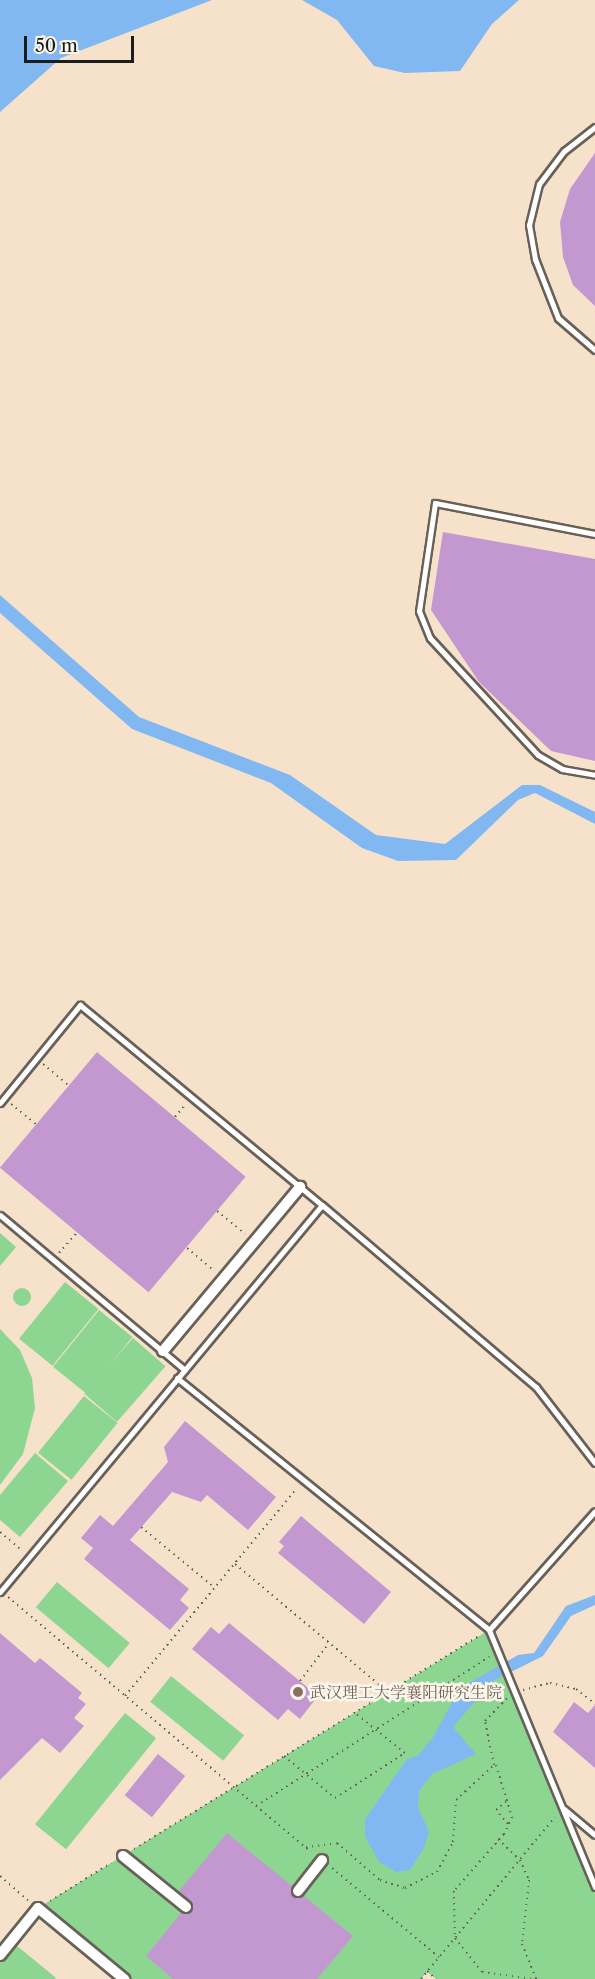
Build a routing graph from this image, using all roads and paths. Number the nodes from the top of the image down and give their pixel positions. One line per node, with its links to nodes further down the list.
1 (595, 127): 2 (lane)
2 (595, 350)
3 (595, 534): 4 (lane)
4 (595, 775)
5 (36, 1058): 6 (path); 7 (lane); 8 (lane)
6 (69, 1086)
7 (192, 1098): 9 (path); 11 (lane)
8 (2, 1100): 10 (path)
9 (175, 1117)
10 (37, 1125)
11 (300, 1187): 12 (lane); 16 (street)
12 (322, 1205): 21 (lane); 23 (lane)
13 (217, 1211): 16 (path)
14 (0, 1215): 18 (lane)
15 (77, 1232): 18 (path)
16 (254, 1242): 19 (street)
17 (187, 1248): 19 (path)
18 (53, 1260): 20 (lane)
19 (223, 1278): 20 (street)
20 (163, 1351): 21 (lane)
21 (184, 1370): 22 (lane)
22 (177, 1378): 24 (lane); 28 (lane)
23 (595, 1463)
24 (304, 1480): 29 (path); 32 (lane)
25 (595, 1511): 32 (lane)
26 (141, 1527): 30 (path)
27 (0, 1532): 28 (path)
28 (30, 1556): 31 (lane)
29 (235, 1564): 30 (path); 33 (path)
30 (215, 1588): 38 (path)
31 (0, 1592): 38 (path)
32 (489, 1630): 34 (lane); 36 (path)
33 (329, 1643): 35 (path); 36 (path)
34 (498, 1652): 37 (lane); 41 (path)
35 (300, 1681)
36 (388, 1692): 40 (path)
37 (515, 1692): 39 (path); 43 (path); 48 (lane)
38 (125, 1696): 45 (path)
39 (595, 1704)
40 (355, 1713): 41 (path); 42 (path)
41 (376, 1730): 44 (path); 44 (path)
42 (284, 1756): 44 (path); 45 (path)
43 (494, 1763): 46 (path); 52 (path)
44 (306, 1775): 47 (path)
45 (233, 1788): 47 (path); 53 (path)
46 (510, 1798): 49 (path); 49 (path)
47 (256, 1806): 52 (path)
48 (562, 1808): 50 (lane); 55 (path); 57 (lane)
49 (509, 1824): 51 (path)
50 (595, 1834)
51 (498, 1839): 55 (path); 61 (path)
52 (306, 1847): 54 (path)
53 (123, 1856): 59 (street); 60 (path)
54 (322, 1860): 58 (street); 63 (path)
55 (520, 1860): 61 (path); 68 (path)
56 (0, 1876): 60 (path)
57 (595, 1887)
58 (298, 1891)
59 (186, 1907)
60 (38, 1908): 62 (street); 65 (street)
61 (455, 1938): 63 (path); 68 (path)
62 (0, 1955)
63 (440, 1957): 64 (path)
64 (427, 1971): 66 (path); 67 (path)
65 (124, 1979)
66 (421, 1979)
67 (436, 1979)
68 (535, 1979)

